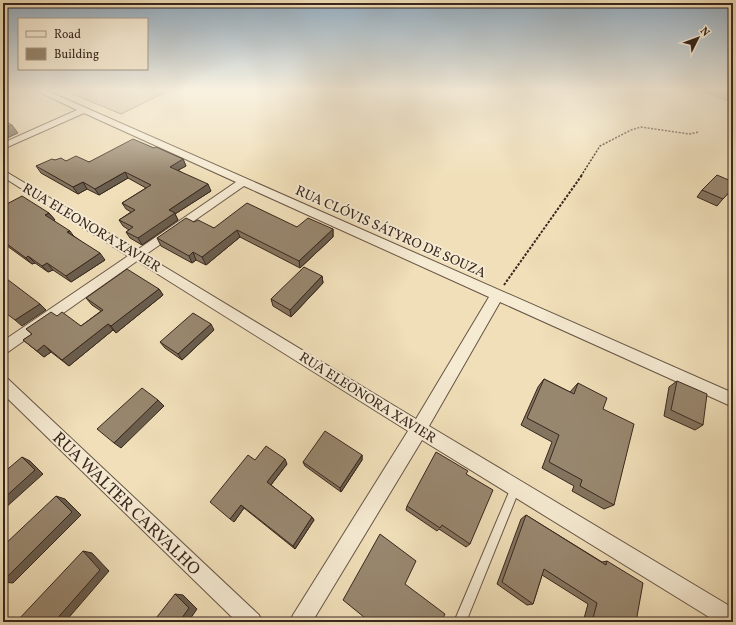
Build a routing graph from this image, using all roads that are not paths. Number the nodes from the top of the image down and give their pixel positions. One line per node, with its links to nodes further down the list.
1 (66, 118): 3 (street)
2 (102, 118): 5 (street, RUA CLÓVIS SÁTYRO DE SOUZA)
3 (3, 146)
4 (3, 173): 6 (street, RUA ELEONORA XAVIER)
5 (244, 181): 6 (street); 7 (street, RUA CLÓVIS SÁTYRO DE SOUZA)
6 (139, 255): 8 (street); 11 (street, RUA ELEONORA XAVIER)
7 (497, 296): 10 (street, RUA CLÓVIS SÁTYRO DE SOUZA); 11 (street)
8 (3, 348)
9 (3, 384): 14 (street, RUA WALTER CARVALHO)
10 (733, 400)
11 (419, 429): 12 (street, RUA ELEONORA XAVIER); 15 (street)
12 (515, 488): 13 (street, RUA ELEONORA XAVIER); 16 (lane)
13 (733, 620)
14 (252, 622)
15 (300, 622)
16 (460, 622)

